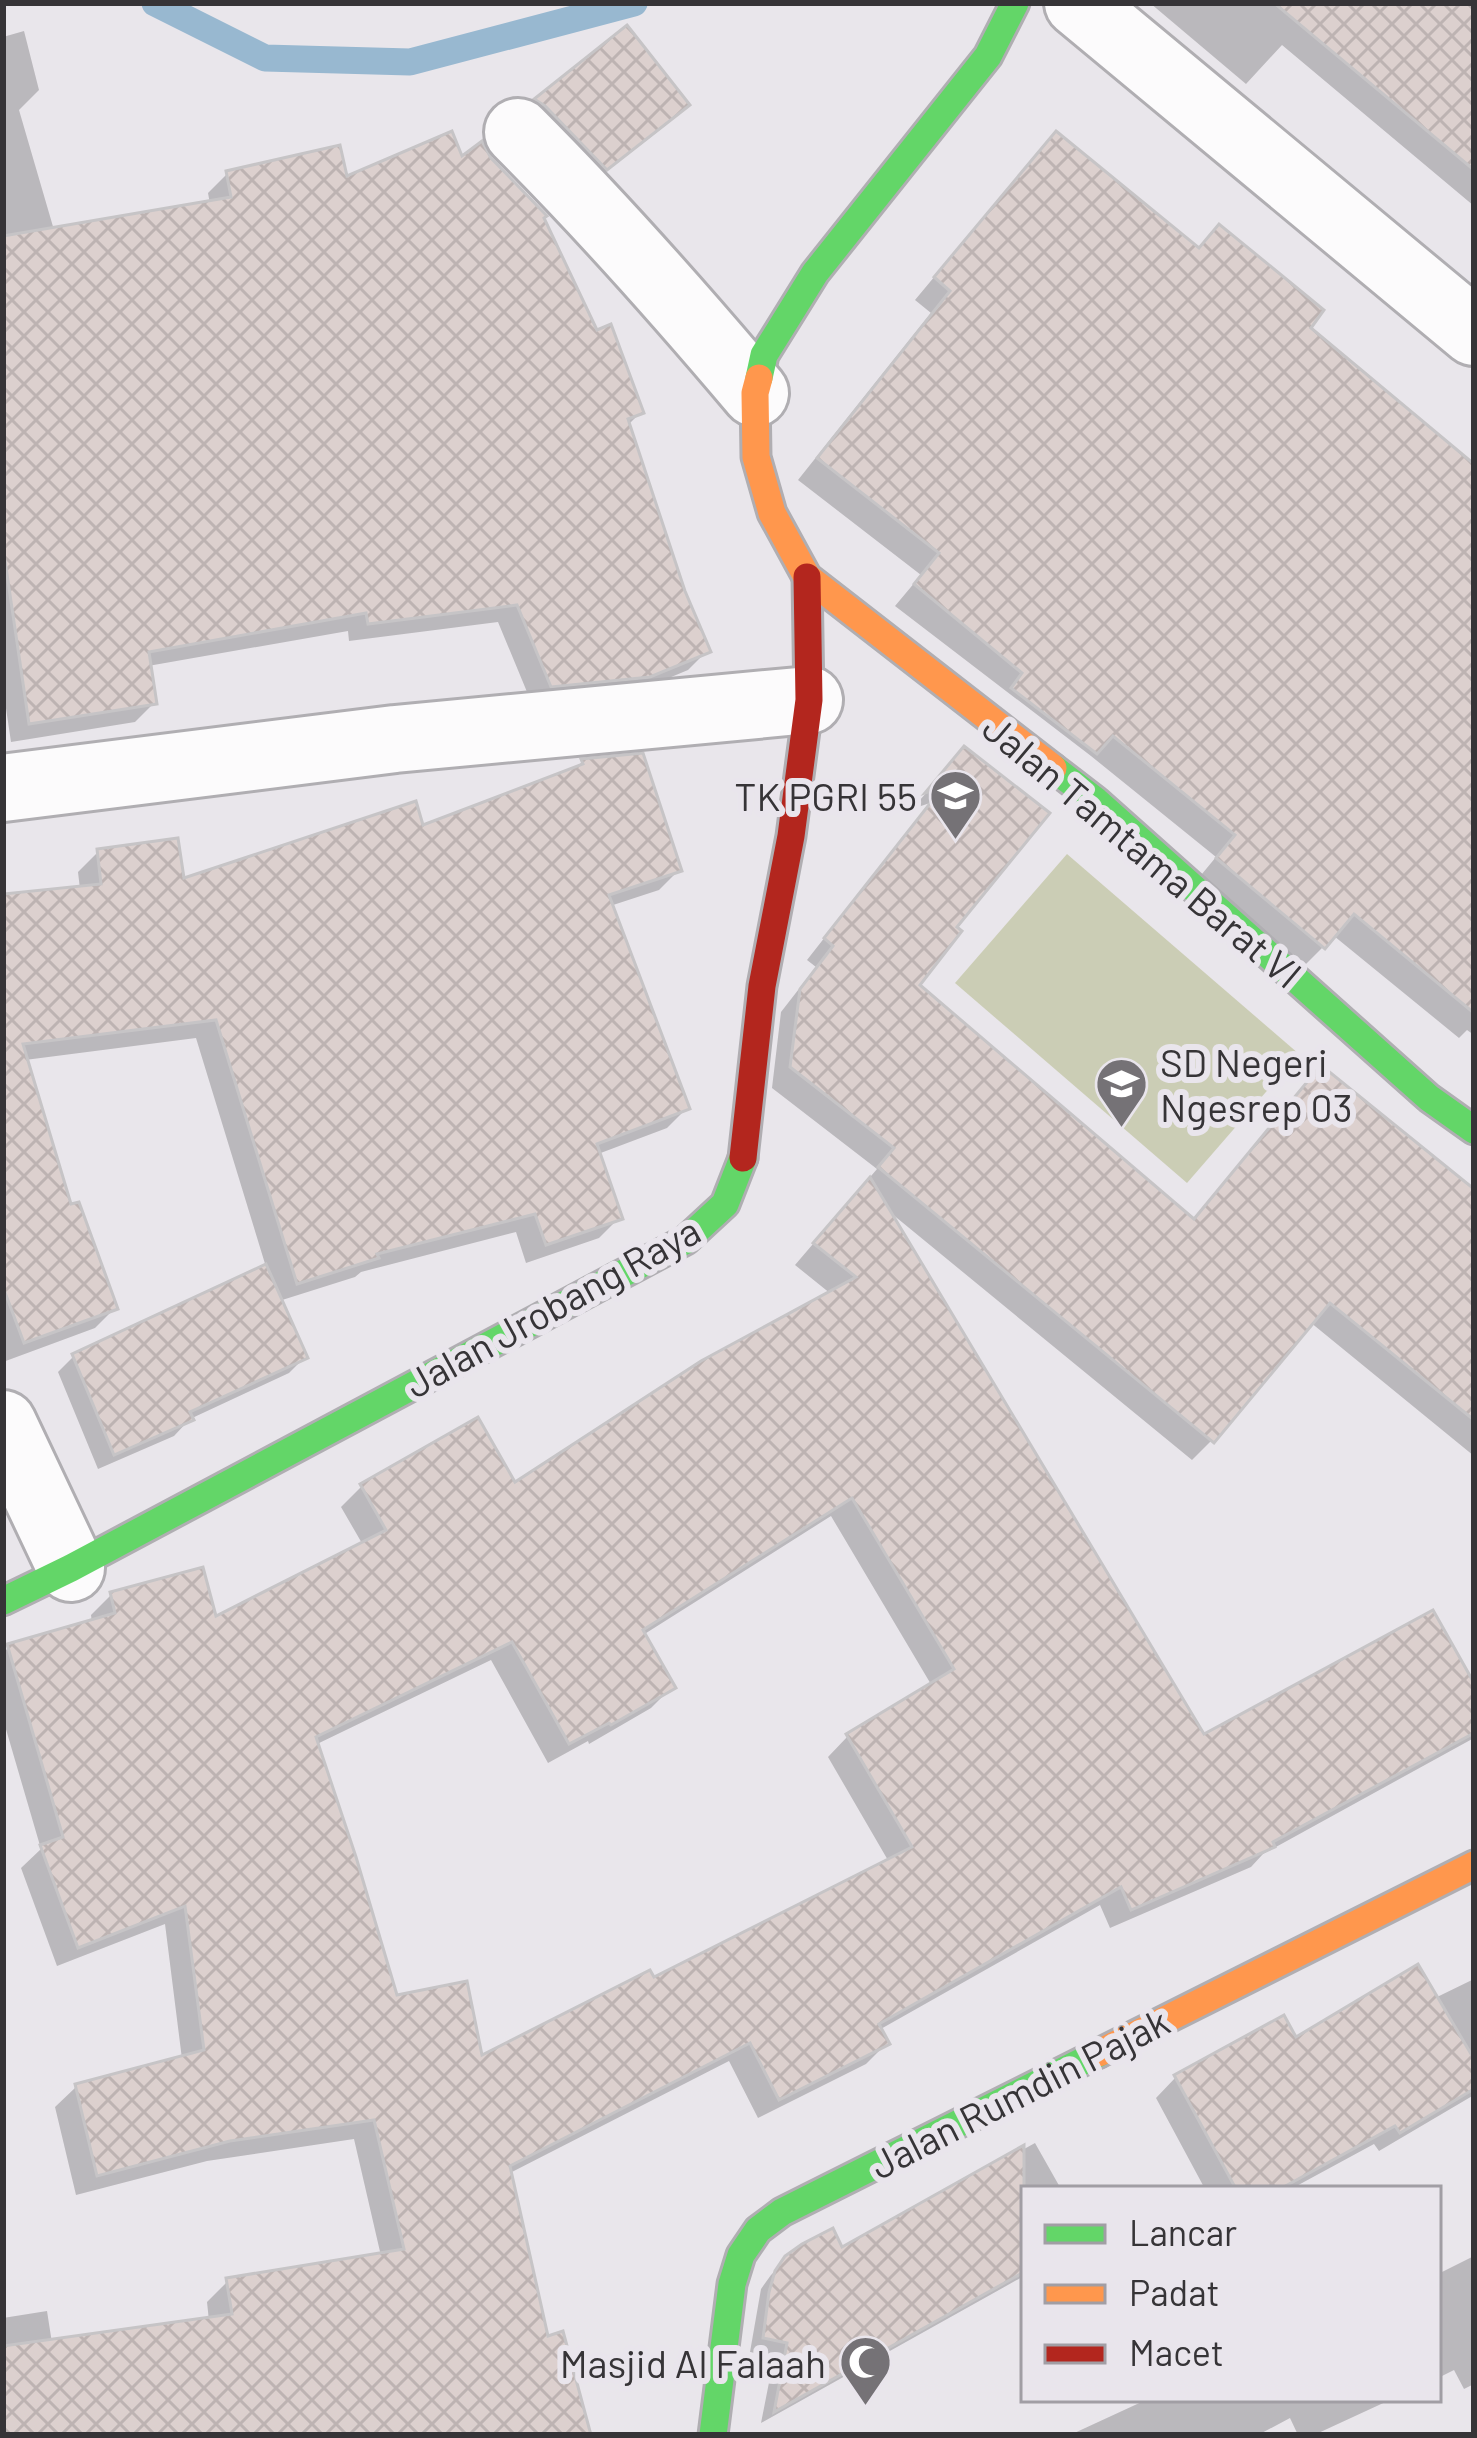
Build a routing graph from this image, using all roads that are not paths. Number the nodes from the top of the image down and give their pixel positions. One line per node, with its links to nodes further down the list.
1 (1016, 3): 5 (street)
2 (1078, 3): 4 (street)
3 (518, 132): 5 (street)
4 (1474, 332)
5 (755, 393): 6 (street)
6 (807, 577): 7 (street, Jalan Jrobang Raya); 9 (street, Jalan Tamtama Barat VI)
7 (809, 700): 8 (street); 11 (street, Jalan Jrobang Raya)
8 (3, 788)
9 (1474, 1130)
10 (3, 1424): 11 (street)
11 (71, 1568): 12 (street, Jalan Jrobang Raya)
12 (3, 1600)
13 (1474, 1864): 14 (street, Jalan Rumdin Pajak)
14 (713, 2435)

